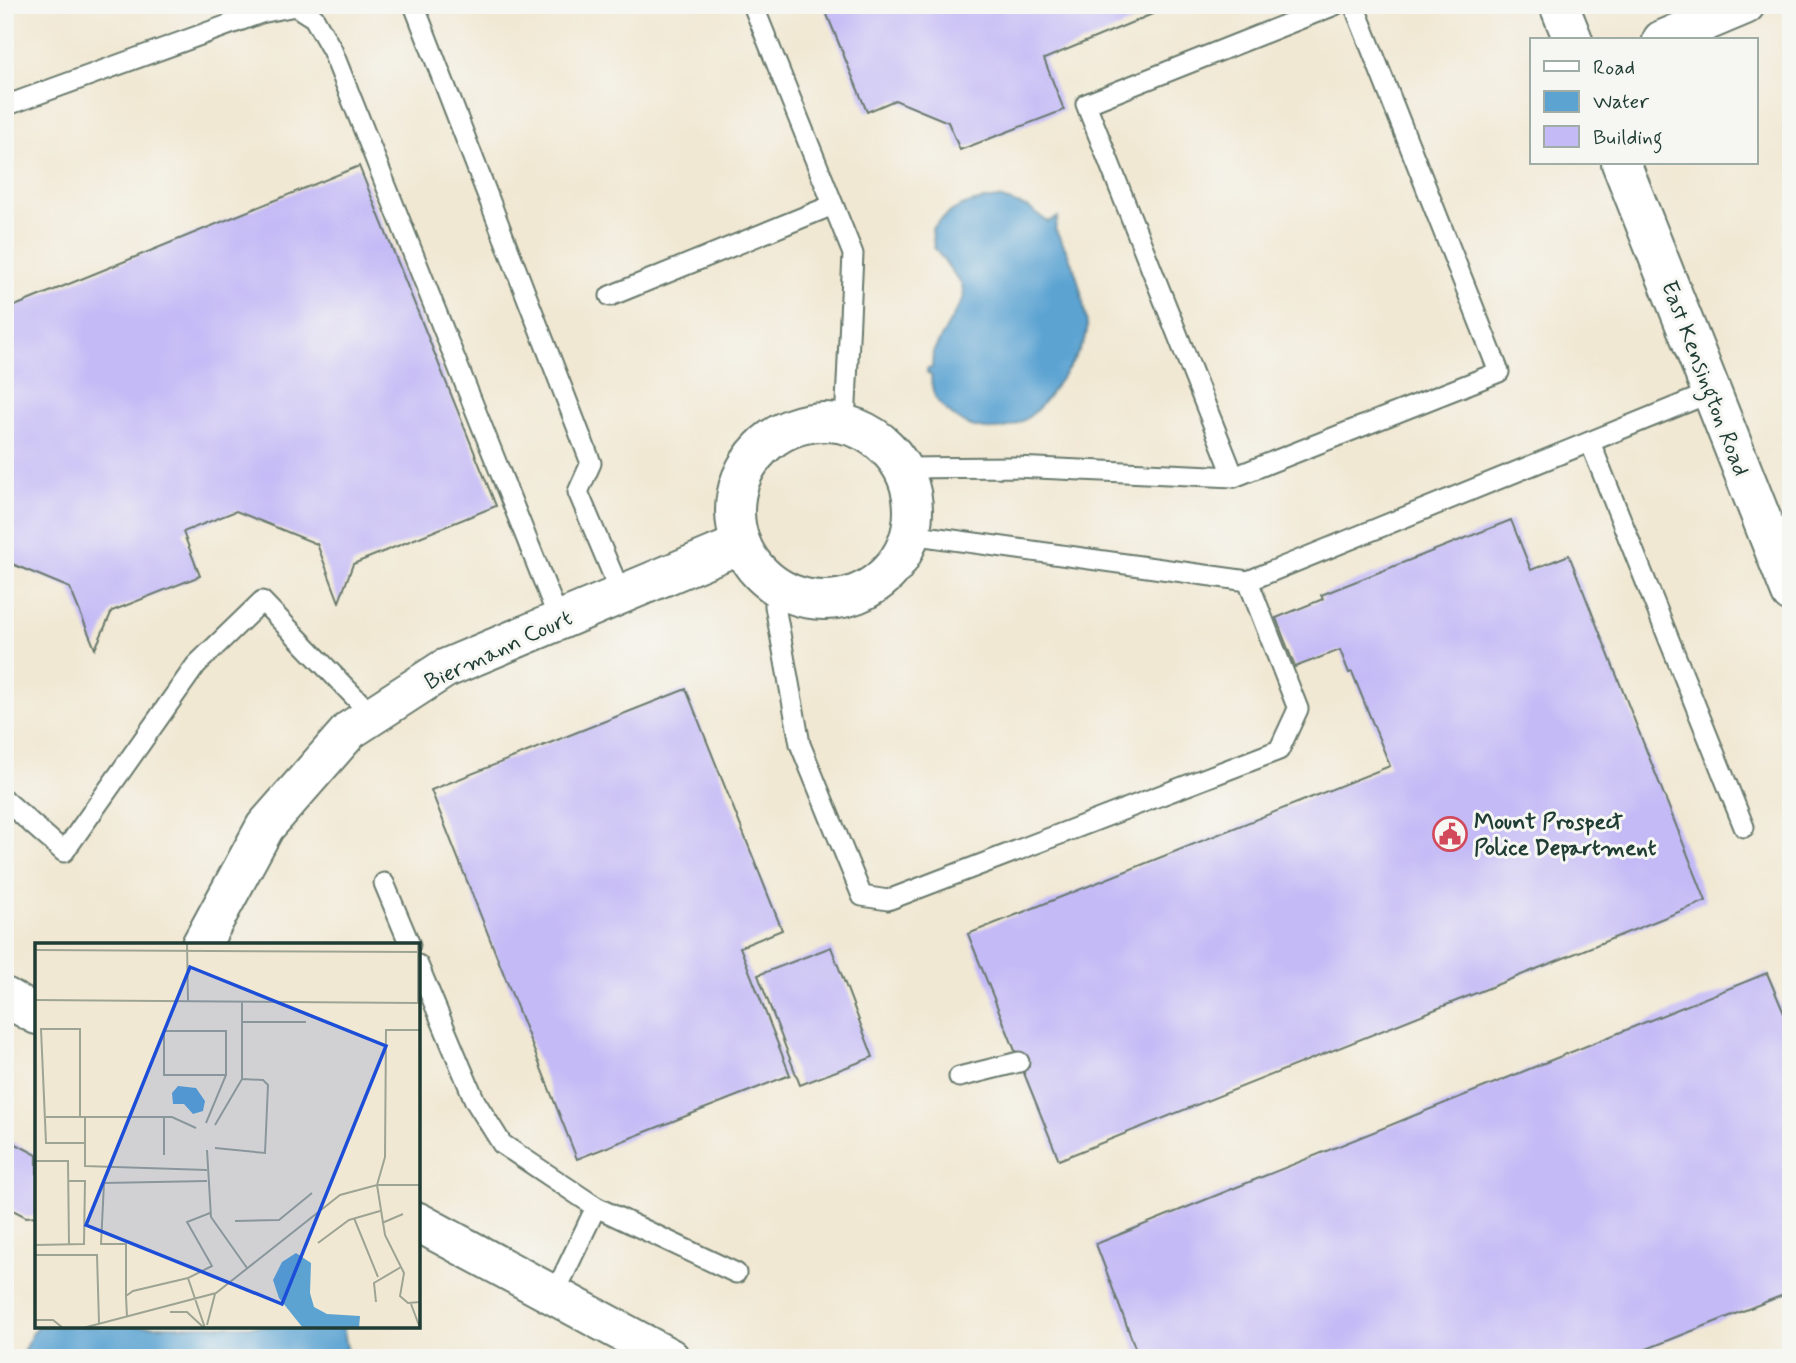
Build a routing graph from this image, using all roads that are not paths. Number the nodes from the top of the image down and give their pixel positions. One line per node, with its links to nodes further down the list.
1 (414, 5): 23 (lane)
2 (753, 5): 11 (lane)
3 (1335, 5): 17 (lane)
4 (1354, 5): 17 (lane)
5 (1559, 5): 7 (street)
6 (1745, 5): 8 (street)
7 (1572, 38)
8 (1667, 38)
9 (5, 106): 24 (lane)
10 (1622, 164): 13 (street, East Kensington Road)
11 (834, 205): 12 (lane); 14 (lane)
12 (610, 296)
13 (1712, 392): 15 (lane); 22 (street, East Kensington Road)
14 (845, 424): 16 (street); 19 (street)
15 (1590, 442): 20 (lane); 27 (lane)
16 (902, 468): 17 (lane); 18 (street)
17 (1234, 477)
18 (910, 534): 20 (lane); 21 (street)
19 (741, 544): 21 (street); 23 (street, Biermann Court)
20 (1248, 581): 21 (lane)
21 (775, 585)
22 (1791, 593)
23 (621, 594): 24 (street, Biermann Court)
24 (559, 620): 25 (street, Biermann Court)
25 (372, 715): 26 (lane); 29 (street, Biermann Court)
26 (5, 800)
27 (1744, 827)
28 (384, 883): 30 (lane)
29 (202, 943)
30 (409, 943)
31 (420, 970): 36 (lane)
32 (5, 997): 33 (street)
33 (35, 1013)
34 (1020, 1062): 35 (lane)
35 (959, 1077)
36 (596, 1207): 38 (lane); 39 (lane)
37 (420, 1223): 39 (street)
38 (736, 1273)
39 (554, 1295): 40 (street)
40 (670, 1358)

